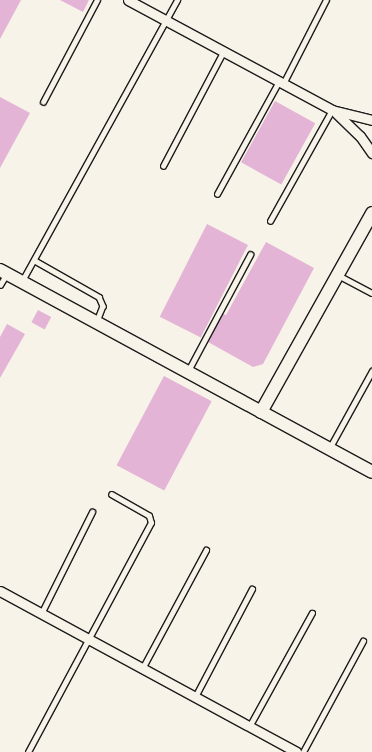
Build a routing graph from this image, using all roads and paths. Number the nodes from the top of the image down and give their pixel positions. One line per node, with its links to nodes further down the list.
1 (97, 0): 8 (lane)
2 (128, 0): 5 (street)
3 (177, 0): 5 (lane)
4 (326, 0): 7 (lane)
5 (166, 21): 6 (street); 18 (lane)
6 (223, 52): 7 (street); 12 (lane)
7 (281, 83): 9 (street); 13 (lane)
8 (43, 102)
9 (332, 110): 10 (street); 11 (street); 16 (lane)
10 (372, 120)
11 (372, 153)
12 (163, 166)
13 (217, 194)
14 (372, 204): 15 (street)
15 (370, 216): 20 (street)
16 (270, 221)
17 (250, 255): 26 (lane)
18 (34, 260): 21 (lane); 24 (lane)
19 (3, 272): 21 (street); 22 (lane)
20 (337, 275): 23 (lane); 27 (street)
21 (22, 281): 24 (street)
22 (0, 285)
23 (372, 294)
24 (97, 322): 26 (street)
25 (372, 371): 28 (lane)
26 (188, 372): 27 (street)
27 (261, 412): 28 (street)
28 (329, 448): 29 (street)
29 (372, 472)
30 (112, 494): 37 (lane)
31 (92, 512): 36 (lane)
32 (206, 550): 39 (lane)
33 (252, 589): 40 (lane)
34 (0, 592): 36 (street)
35 (312, 613): 41 (lane)
36 (41, 614): 37 (street)
37 (89, 640): 39 (street); 42 (lane)
38 (363, 641): 44 (lane)
39 (142, 669): 40 (street)
40 (195, 697): 41 (street)
41 (249, 727): 43 (street)
42 (28, 752)
43 (296, 752)
44 (303, 752)

